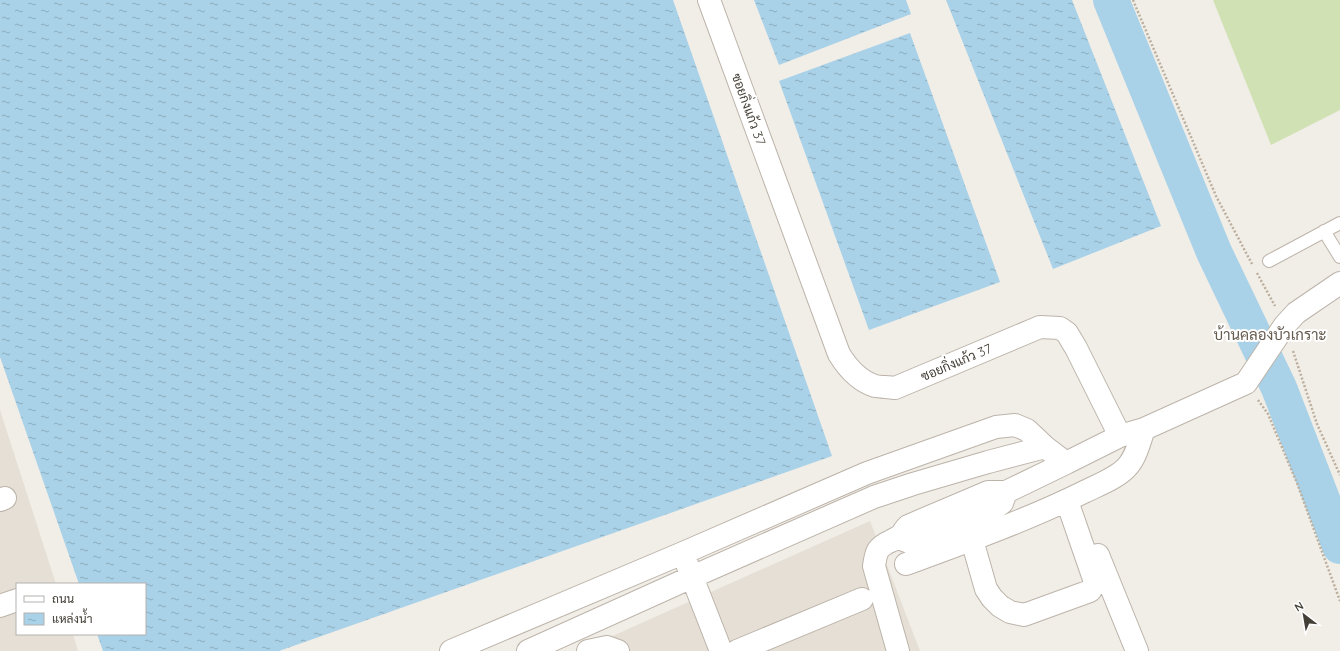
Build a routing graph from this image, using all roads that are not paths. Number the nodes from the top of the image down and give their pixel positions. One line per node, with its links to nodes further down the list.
1 (709, 0): 8 (street, ซอยกิ่งแก้ว 37)
2 (1340, 223): 3 (lane)
3 (1324, 231): 4 (lane); 5 (lane)
4 (1340, 257)
5 (1269, 261)
6 (1340, 283): 7 (street)
7 (1144, 429): 8 (street); 16 (street)
8 (1120, 436): 11 (street)
9 (1046, 448): 10 (street); 11 (street); 13 (street)
10 (905, 460): 12 (street); 13 (street)
11 (1066, 463): 14 (street)
12 (867, 473): 15 (street); 20 (street)
13 (913, 484): 15 (street)
14 (1006, 492): 17 (street); 18 (street)
15 (874, 497): 22 (street)
16 (1070, 499): 17 (street); 19 (street); 35 (street)
17 (992, 521): 18 (street); 19 (street)
18 (898, 538): 34 (street)
19 (972, 540): 21 (street)
20 (683, 553): 22 (street); 26 (street)
21 (906, 564)
22 (692, 576): 29 (street); 32 (street)
23 (862, 599): 33 (street)
24 (16, 600): 25 (street)
25 (0, 606)
26 (508, 626): 27 (street); 28 (street)
27 (451, 651)
28 (519, 651)
29 (528, 651)
30 (588, 651): 31 (street)
31 (618, 651)
32 (721, 651)
33 (737, 651)
34 (898, 651)
35 (1137, 651)

